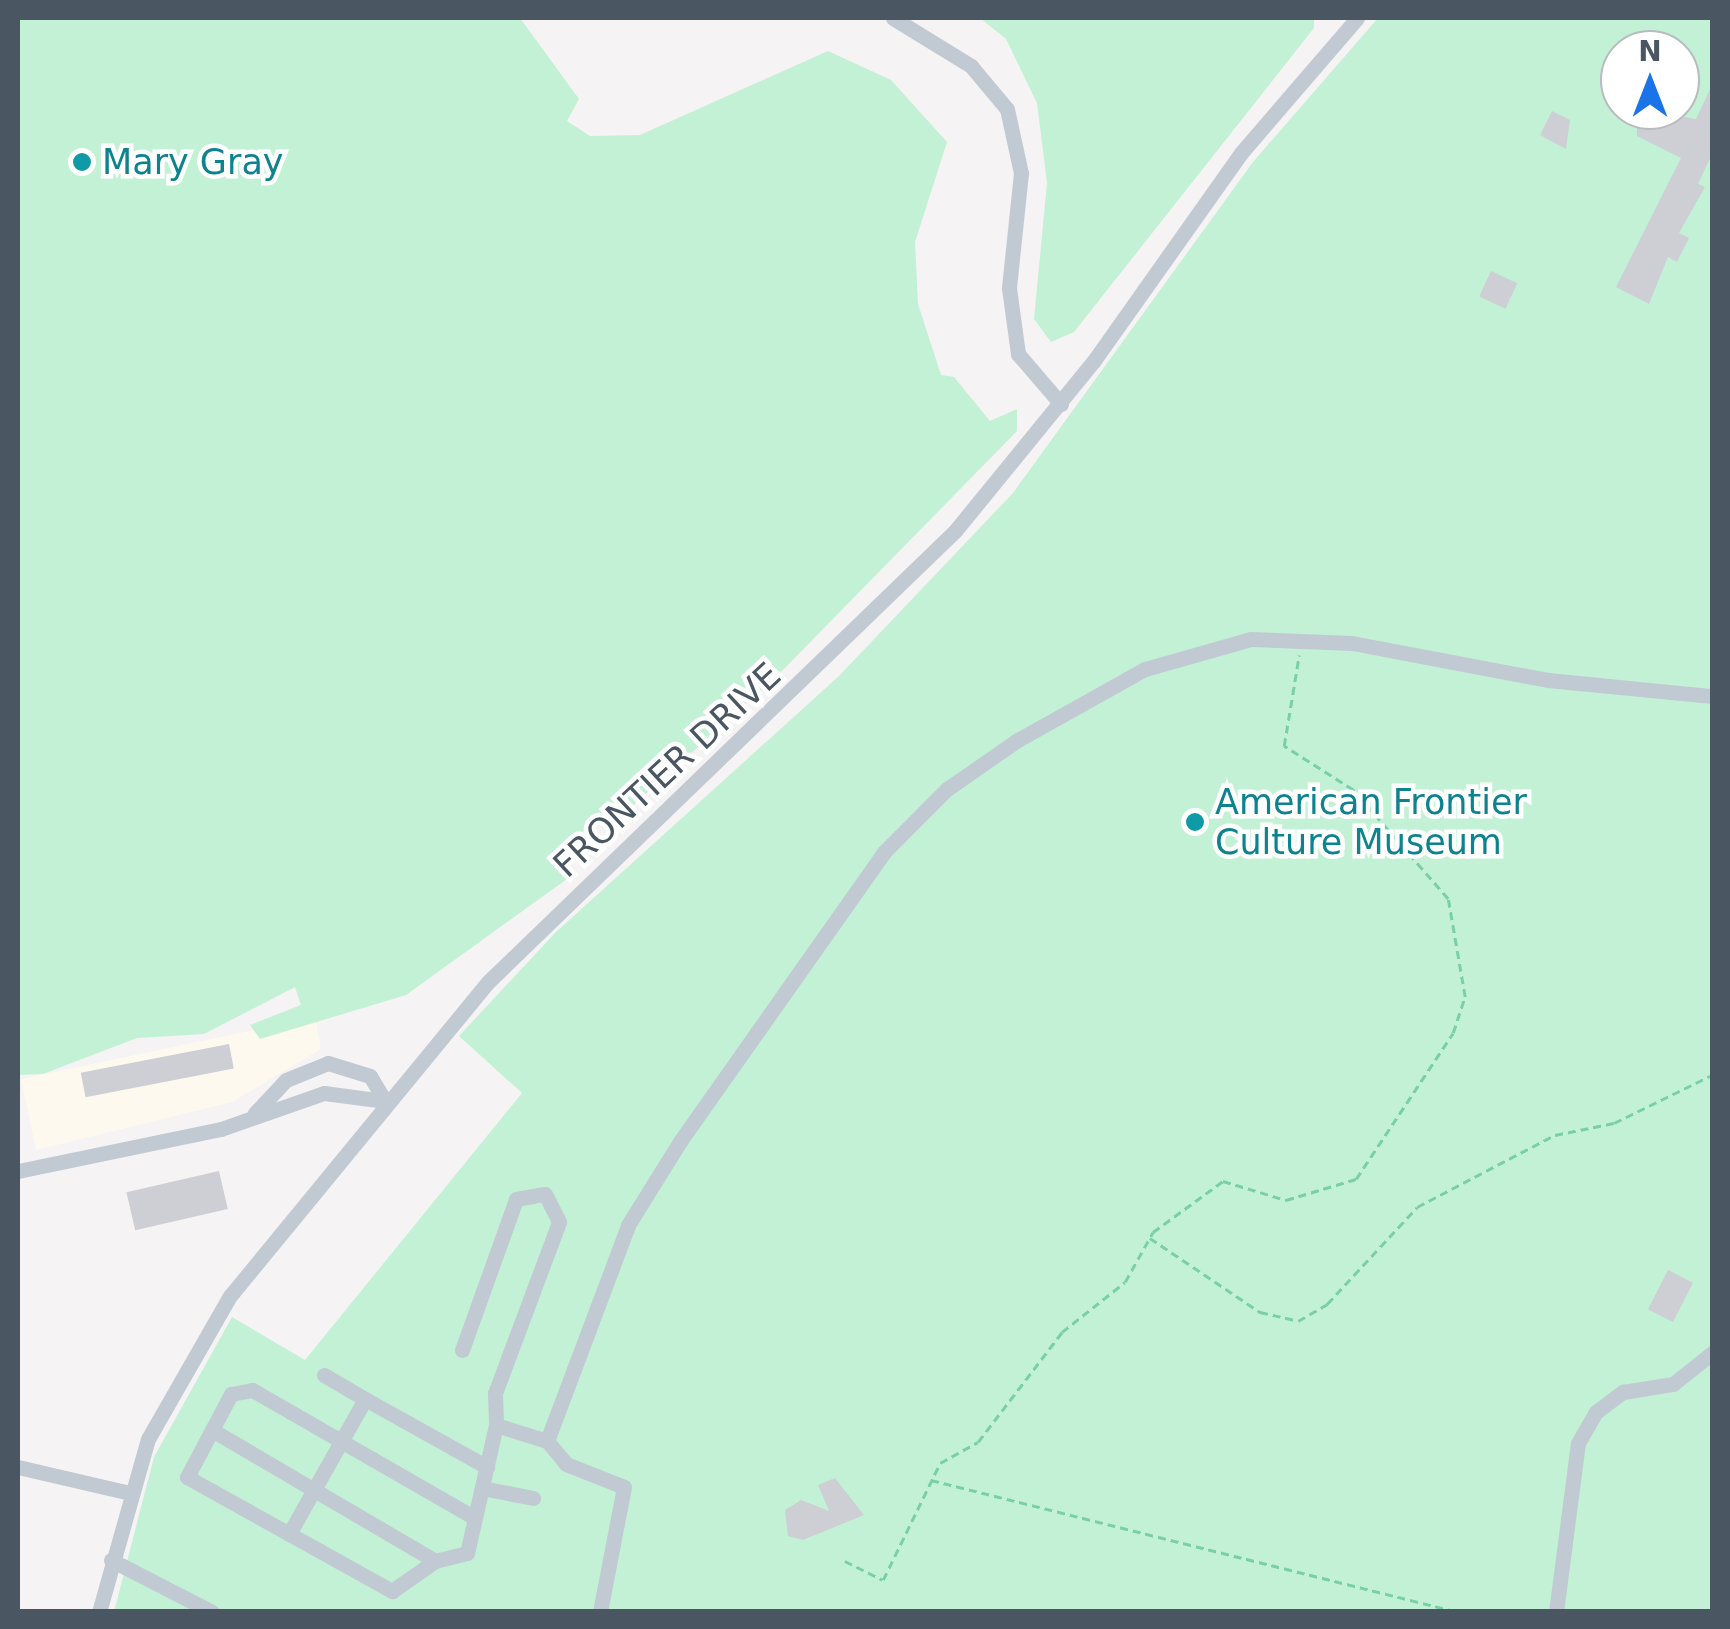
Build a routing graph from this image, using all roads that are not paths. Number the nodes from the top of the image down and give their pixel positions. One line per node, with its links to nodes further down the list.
1 (893, 18): 3 (street)
2 (1357, 18): 3 (street, FRONTIER DRIVE)
3 (1061, 404): 5 (street, FRONTIER DRIVE)
4 (1712, 696): 14 (street)
5 (386, 1101): 6 (street); 6 (street); 20 (street, FRONTIER DRIVE)
6 (255, 1114): 7 (street)
7 (18, 1171)
8 (462, 1350): 12 (street)
9 (1712, 1353): 29 (street)
10 (324, 1375): 11 (street)
11 (365, 1399): 15 (street); 17 (street)
12 (496, 1425): 14 (street); 17 (street)
13 (212, 1430): 15 (street); 19 (street); 23 (street)
14 (547, 1441): 28 (street)
15 (342, 1442): 19 (street); 22 (street)
16 (18, 1467): 20 (street)
17 (487, 1468): 18 (street)
18 (482, 1488): 21 (street); 22 (street)
19 (315, 1489): 23 (street); 25 (street)
20 (130, 1493): 24 (street, FRONTIER DRIVE)
21 (533, 1498)
22 (476, 1518): 25 (street)
23 (289, 1534): 25 (street)
24 (111, 1560): 26 (street, FRONTIER DRIVE); 27 (street)
25 (436, 1560)
26 (99, 1612)
27 (212, 1612)
28 (600, 1612)
29 (1556, 1612)

